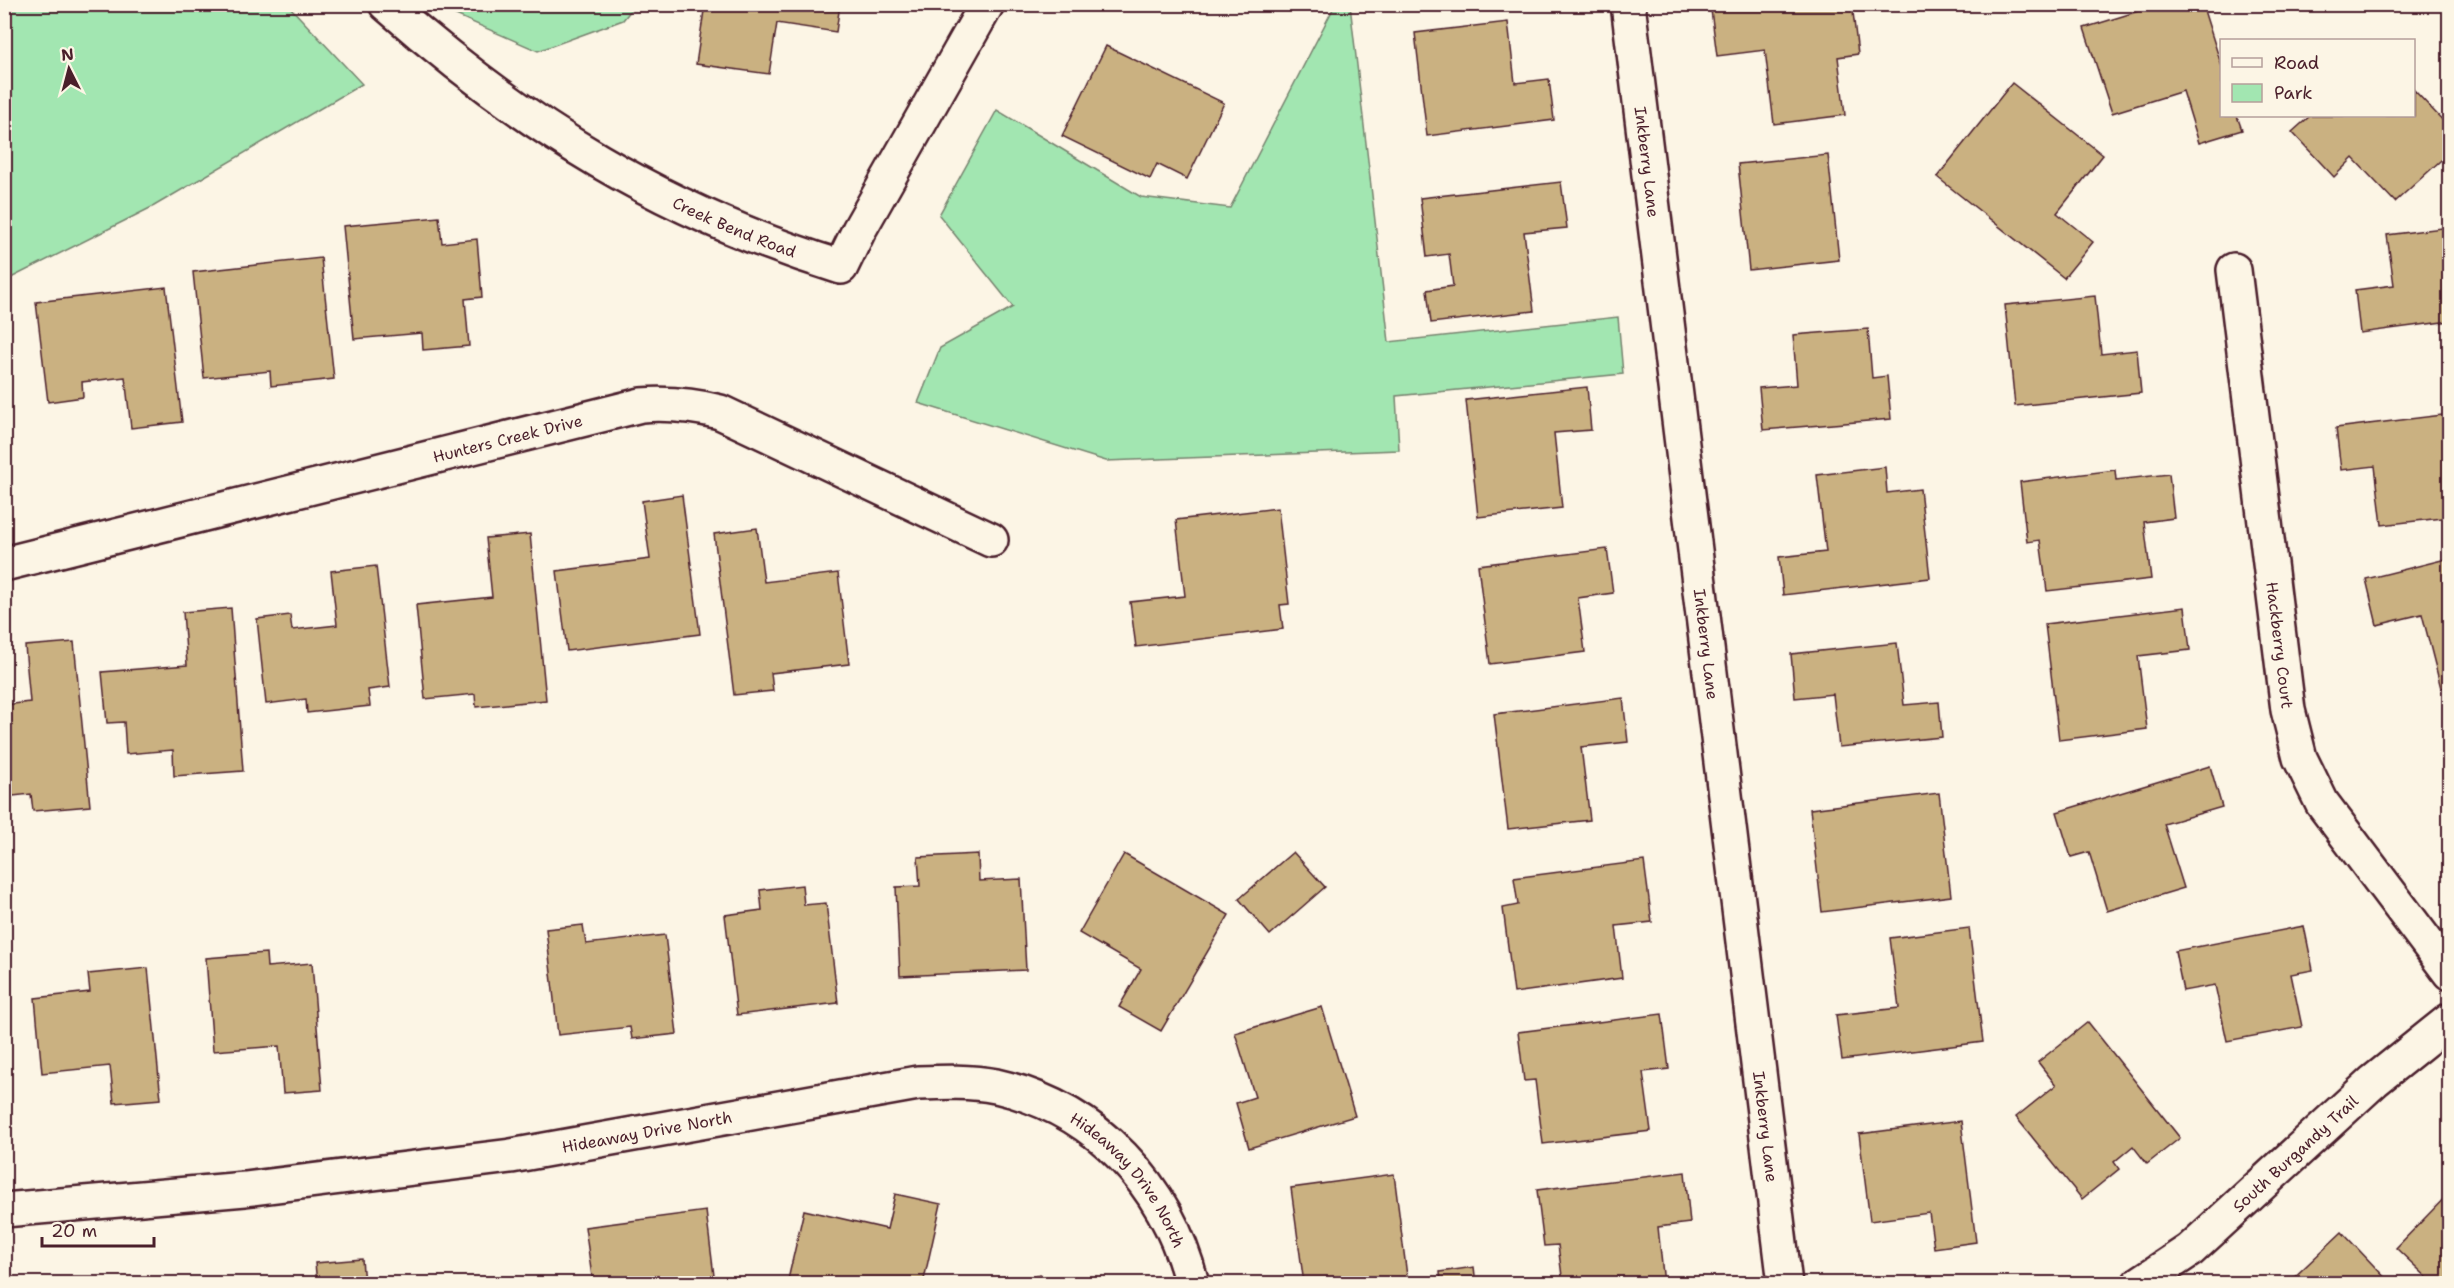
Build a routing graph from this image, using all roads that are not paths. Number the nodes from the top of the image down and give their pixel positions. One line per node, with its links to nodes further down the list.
1 (386, 4): 2 (street, Creek Bend Road)
2 (987, 4)
3 (1628, 4): 11 (street, Inkberry Lane)
4 (2234, 270): 7 (street, Hackberry Court)
5 (991, 540): 6 (street, Hunters Creek Drive)
6 (4, 564)
7 (2450, 973)
8 (2450, 1020): 12 (street, South Burgandy Trail)
9 (4, 1210): 10 (street, Hideaway Drive North)
10 (1192, 1284)
11 (1785, 1284)
12 (2139, 1284)

